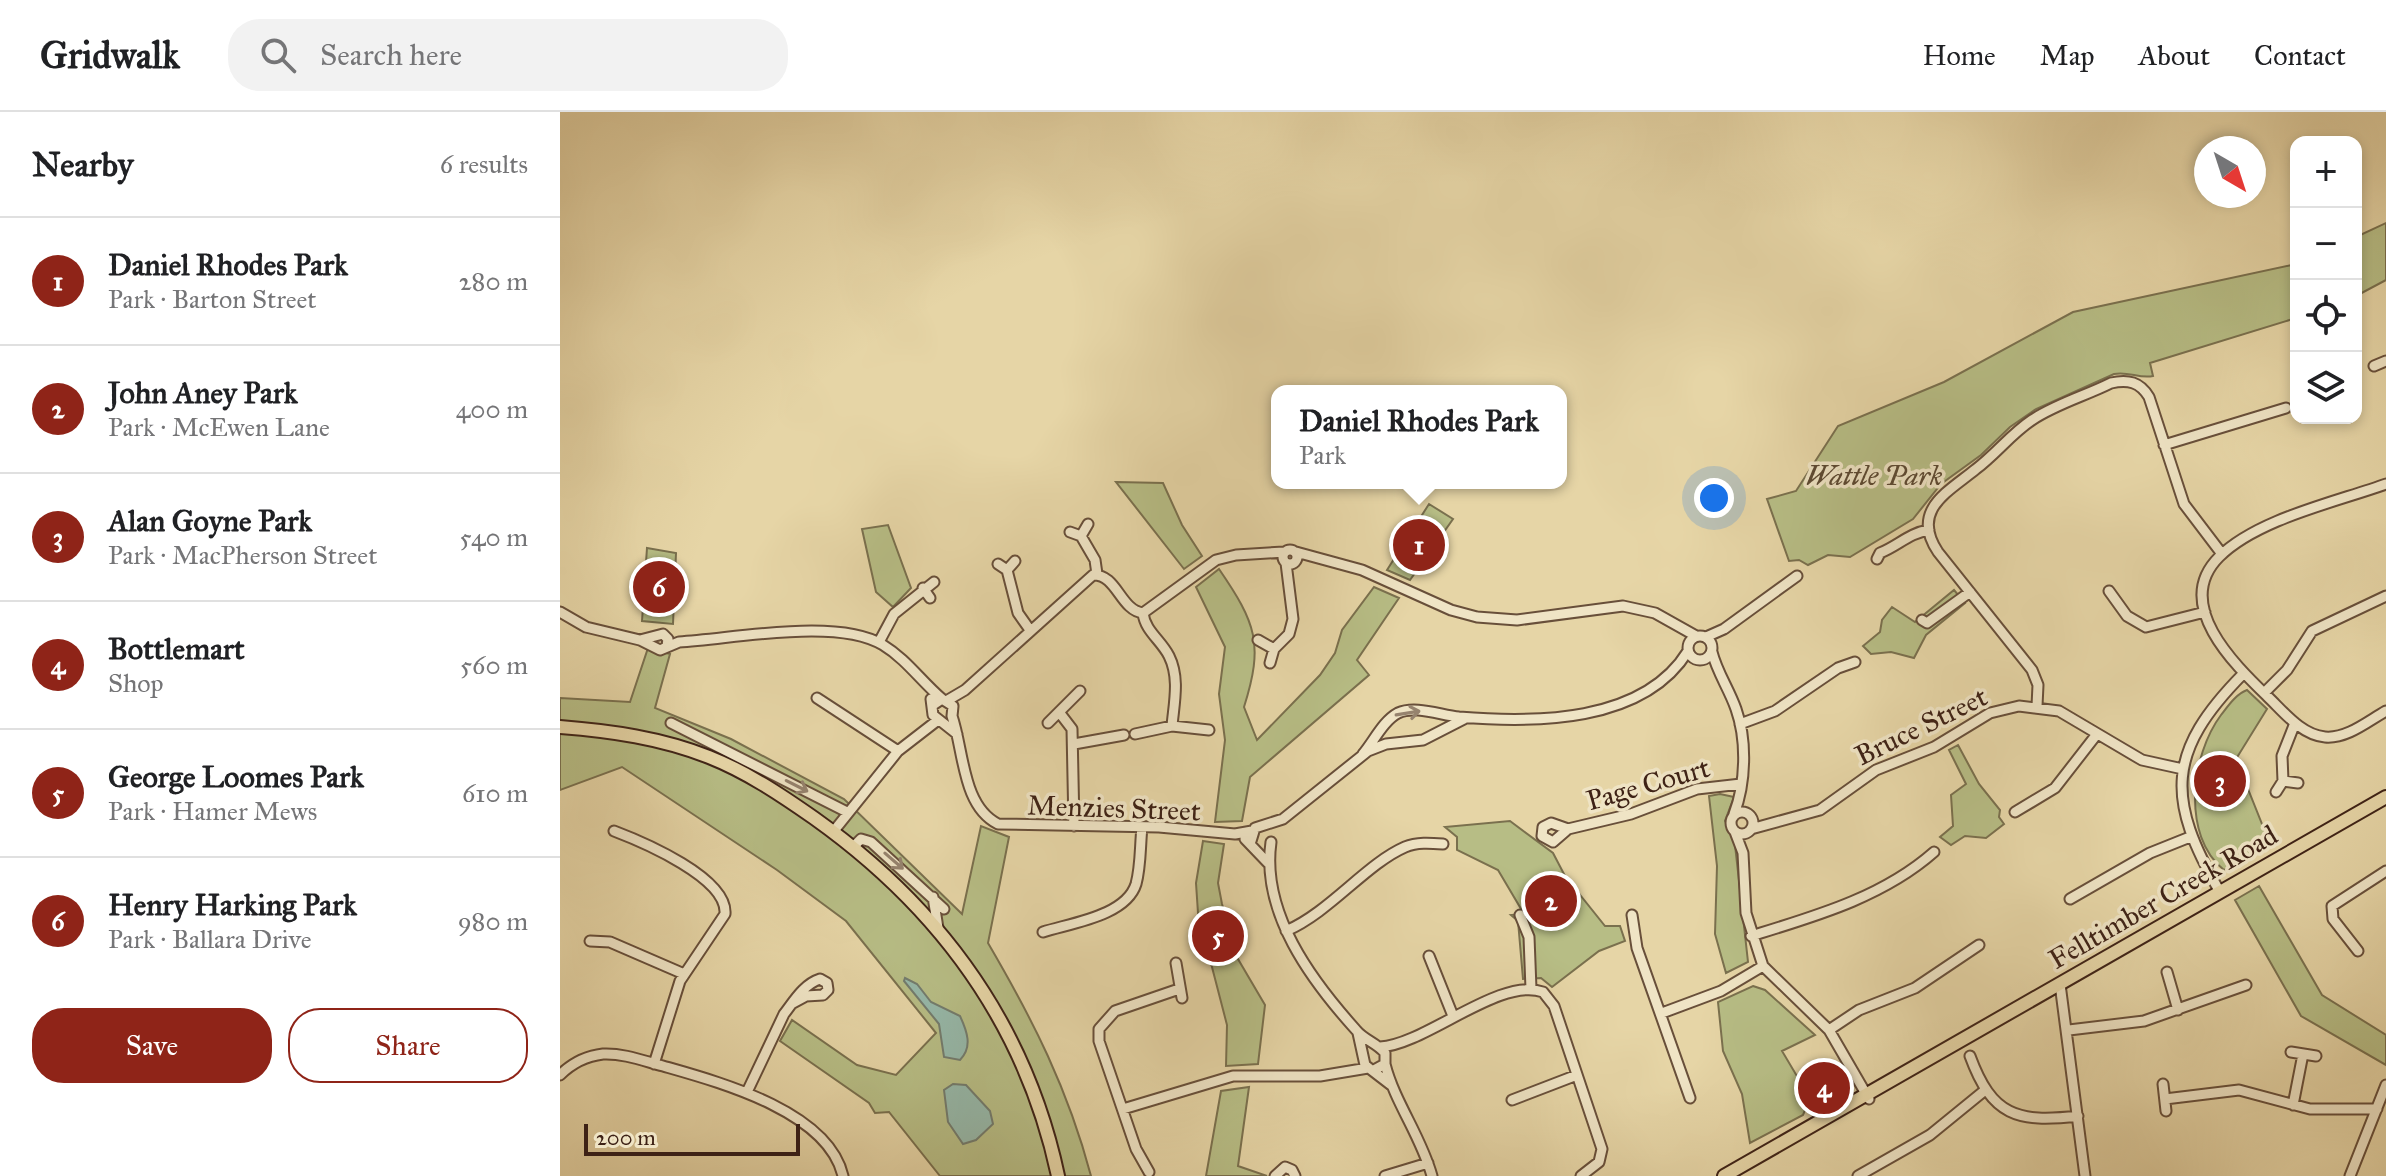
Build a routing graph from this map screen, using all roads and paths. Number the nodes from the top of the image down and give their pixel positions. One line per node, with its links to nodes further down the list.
1 (2386, 361): 2 (street)
2 (2374, 366)
3 (2286, 408): 4 (street)
4 (2164, 445): 7 (street); 10 (street)
5 (2386, 484): 10 (street)
6 (1088, 524): 9 (street)
7 (1929, 530): 11 (street); 19 (street)
8 (1070, 532): 9 (street)
9 (1081, 536): 14 (street)
10 (2222, 554): 22 (street)
11 (1877, 559)
12 (1015, 561): 26 (street)
13 (1290, 561): 23 (street); 29 (street); 30 (street)
14 (1097, 574): 23 (street); 26 (street)
15 (1797, 576): 29 (street)
16 (934, 582): 17 (street)
17 (923, 588): 21 (street); 28 (street)
18 (2109, 591): 22 (street)
19 (1970, 592): 25 (street); 37 (street)
20 (2386, 596): 35 (street)
21 (930, 598)
22 (2205, 612): 33 (street)
23 (1143, 613): 46 (street)
24 (561, 617): 28 (street)
25 (1922, 620)
26 (1030, 630): 38 (street)
27 (1258, 640): 30 (street)
28 (879, 642): 38 (street, Menzies Street)
29 (1700, 648): 41 (street); 45 (street)
30 (1274, 649): 32 (street)
31 (1855, 662): 45 (street)
32 (1270, 663)
33 (2243, 674): 35 (street); 54 (street)
34 (1080, 691): 40 (street)
35 (2264, 693): 44 (street)
36 (817, 698): 51 (street)
37 (2037, 706): 49 (street, Bruce Street); 66 (street, Bruce Street)
38 (943, 710): 51 (street); 67 (street, Menzies Street)
39 (2386, 711): 44 (street)
40 (1059, 712): 43 (street); 50 (street)
41 (1471, 718): 52 (street); 52 (street, one-way to 41)
42 (671, 723): 53 (street)
43 (1048, 723)
44 (2295, 723): 55 (street)
45 (1740, 724): 57 (street)
46 (1172, 726): 48 (street); 50 (street)
47 (560, 727): 53 (main road)
48 (1209, 730)
49 (2097, 734): 54 (street, Bruce Street); 62 (street)
50 (1074, 744): 67 (street)
51 (898, 751): 61 (street)
52 (1363, 754): 65 (street)
53 (741, 764): 61 (street, one-way to 61); 73 (main road)
54 (2183, 769): 75 (street)
55 (2283, 781): 56 (street); 58 (street)
56 (2298, 783)
57 (1741, 784): 59 (street); 70 (street, Page Court)
58 (2276, 792)
59 (1741, 796): 63 (street); 64 (street)
60 (2386, 797): 84 (main road, Felltimber Creek Road)
61 (847, 812): 73 (street)
62 (2015, 812)
63 (1734, 814): 64 (street); 74 (street)
64 (1749, 814): 66 (street); 71 (street)
65 (1283, 819): 69 (street); 77 (street)
66 (1771, 822): 71 (street, Bruce Street)
67 (1074, 826): 68 (street, Menzies Street)
68 (1142, 827): 76 (street, Menzies Street); 92 (street)
69 (1266, 827): 76 (street); 77 (street)
70 (1568, 829)
71 (1750, 830): 74 (street, Bruce Street); 81 (street)
72 (614, 831): 101 (street)
73 (833, 832): 79 (main road)
74 (1735, 832): 81 (street)
75 (2190, 837): 84 (street); 86 (street)
76 (1253, 840): 77 (street); 82 (street)
77 (1272, 840): 82 (street)
78 (1443, 844): 91 (street)
79 (852, 848): 85 (street, one-way to 85); 90 (main road)
80 (1934, 852): 93 (street)
81 (1743, 853): 93 (street)
82 (1268, 863): 91 (street)
83 (2386, 871): 96 (street)
84 (2220, 892): 102 (main road, Felltimber Creek Road)
85 (933, 897): 87 (street); 90 (street)
86 (2070, 899)
87 (944, 909)
88 (1520, 915): 104 (street)
89 (1632, 915): 107 (street)
90 (938, 928): 142 (main road)
91 (1286, 931): 111 (street)
92 (1043, 932)
93 (1751, 936): 99 (street)
94 (590, 941): 101 (street)
95 (1979, 945): 109 (street)
96 (2358, 951)
97 (1429, 956): 108 (street)
98 (1176, 963): 135 (street)
99 (1763, 966): 107 (street); 109 (street)
100 (2167, 972): 106 (street)
101 (684, 974): 120 (street)
102 (2060, 984): 110 (street); 130 (main road, Felltimber Creek Road)
103 (2246, 985): 106 (street)
104 (1531, 989): 108 (street); 124 (street)
105 (793, 1003): 129 (street)
106 (2178, 1010): 110 (street)
107 (1662, 1013): 131 (street)
108 (1453, 1016): 112 (street)
109 (1829, 1030): 130 (street)
110 (2069, 1030): 138 (street)
111 (1358, 1033): 113 (street); 116 (street)
112 (1400, 1044): 113 (street); 119 (street)
113 (1379, 1047): 116 (street); 119 (street)
114 (2291, 1052): 115 (street)
115 (2303, 1054): 118 (street); 134 (street)
116 (1363, 1056): 121 (street); 122 (street)
117 (1970, 1056): 128 (street)
118 (2316, 1056)
119 (1386, 1062): 121 (street); 126 (street)
120 (654, 1064): 123 (street); 129 (street)
121 (1371, 1069): 122 (street); 126 (street)
122 (1349, 1070): 135 (street)
123 (560, 1075)
124 (1577, 1075): 133 (street); 147 (street)
125 (2163, 1084): 132 (street)
126 (1391, 1085): 139 (street)
127 (2386, 1085): 136 (street)
128 (1984, 1091): 138 (street); 149 (street)
129 (747, 1092): 141 (street)
130 (1867, 1096): 148 (main road, Felltimber Creek Road)
131 (1690, 1098)
132 (2165, 1099): 134 (street); 137 (street)
133 (1512, 1100)
134 (2293, 1105): 136 (street)
135 (1123, 1109): 140 (street)
136 (2377, 1109): 151 (street)
137 (2166, 1111)
138 (2078, 1116): 150 (street)
139 (1428, 1163): 145 (street); 146 (street)
140 (1149, 1172)
141 (843, 1176)
142 (1058, 1176)
143 (1275, 1176): 144 (street)
144 (1295, 1176)
145 (1385, 1176)
146 (1432, 1176)
147 (1581, 1176)
148 (1724, 1176)
149 (1858, 1176)
150 (2085, 1176)
151 (2350, 1176)

